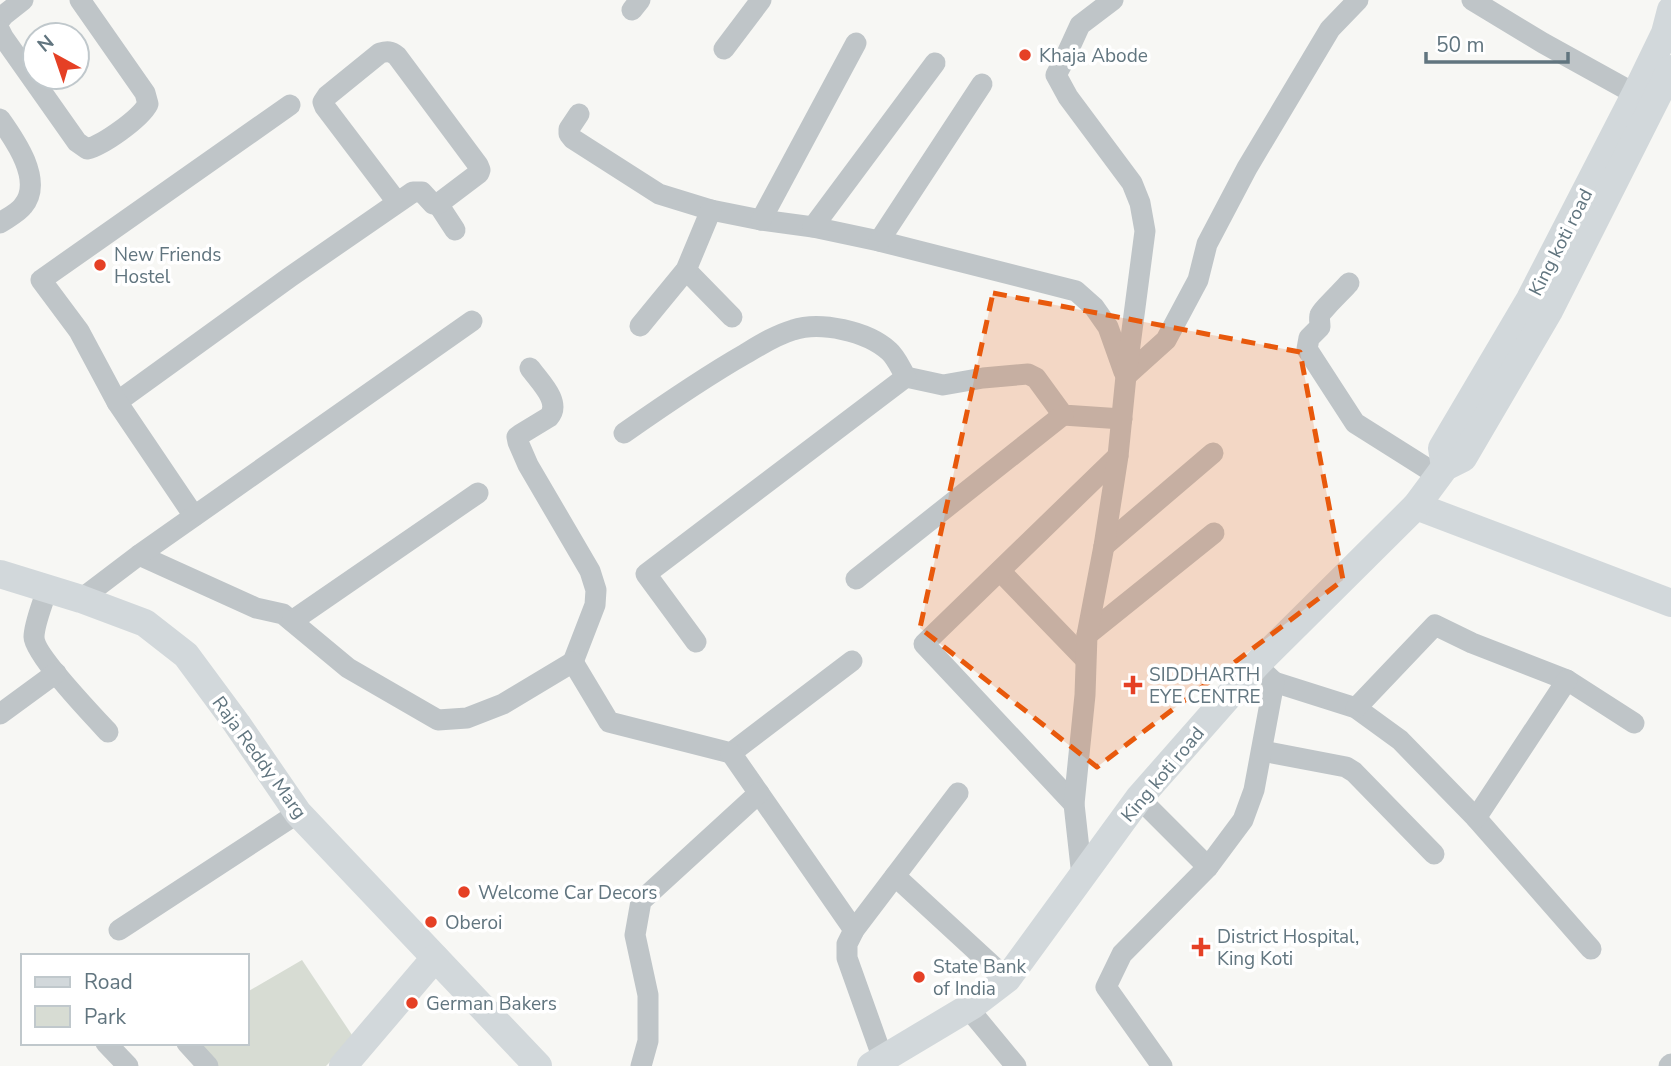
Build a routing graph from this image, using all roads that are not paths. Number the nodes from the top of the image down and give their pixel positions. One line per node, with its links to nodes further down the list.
1 (23, 0): 8 (street)
2 (80, 0): 10 (street)
3 (761, 0): 12 (street)
4 (1113, 0): 7 (street)
5 (1358, 0): 34 (street)
6 (1472, 0): 16 (street)
7 (1088, 7): 34 (street)
8 (0, 20)
9 (1669, 26): 16 (street, King koti road)
10 (0, 31)
11 (856, 43): 23 (street)
12 (724, 49)
13 (935, 63): 25 (street)
14 (1671, 69): 16 (street, King koti road)
15 (982, 84): 27 (street)
16 (1645, 99): 42 (street, King koti road)
17 (290, 105): 36 (street)
18 (579, 114): 22 (street)
19 (0, 119): 24 (street)
20 (397, 202): 21 (street); 21 (street); 36 (street)
21 (438, 204): 26 (street)
22 (711, 210): 23 (street); 28 (street)
23 (761, 220): 25 (street)
24 (0, 223)
25 (813, 227): 27 (street)
26 (455, 230)
27 (878, 240): 34 (street)
28 (685, 270): 30 (street); 32 (street)
29 (1349, 283): 42 (street)
30 (733, 317)
31 (472, 321): 45 (street)
32 (640, 326)
33 (530, 368): 60 (street)
34 (1126, 376): 38 (street)
35 (906, 377): 37 (street); 39 (street); 57 (street)
36 (117, 402): 45 (street)
37 (1063, 415): 38 (street); 51 (street)
38 (1122, 418): 41 (street)
39 (624, 433)
40 (1213, 453): 47 (street)
41 (1118, 456): 47 (street); 49 (street)
42 (1442, 472): 44 (street, King koti road)
43 (478, 493): 55 (street)
44 (1416, 506): 54 (street); 62 (street, King koti road)
45 (194, 516): 48 (street)
46 (1214, 533): 56 (street)
47 (1104, 546): 56 (street)
48 (139, 555): 53 (street); 55 (street)
49 (1000, 571): 58 (street); 73 (street)
50 (0, 574): 52 (street, Raja Reddy Marg)
51 (856, 579)
52 (47, 589): 53 (street, Raja Reddy Marg); 61 (street)
53 (81, 598): 74 (street, Raja Reddy Marg)
54 (1671, 603)
55 (292, 621): 60 (street)
56 (1087, 635): 58 (street)
57 (696, 642)
58 (1086, 659): 73 (street)
59 (852, 661): 69 (street)
60 (573, 662): 69 (street)
61 (56, 673): 65 (street); 67 (street)
62 (1265, 674): 64 (street); 68 (street); 72 (street, King koti road)
63 (1567, 680): 64 (street); 66 (street); 75 (street)
64 (1356, 708): 75 (street)
65 (0, 714)
66 (1634, 723)
67 (108, 732)
68 (1262, 751): 76 (street); 77 (street)
69 (731, 753): 70 (street)
70 (759, 793): 81 (street); 93 (street)
71 (958, 793): 78 (street)
72 (1139, 798): 77 (street); 79 (street, King koti road)
73 (1074, 804): 79 (street)
74 (298, 813): 80 (street); 83 (street, Raja Reddy Marg)
75 (1476, 818): 82 (street)
76 (1434, 854)
77 (1208, 867): 95 (street)
78 (895, 876): 81 (street); 84 (street)
79 (1082, 876): 84 (street, King koti road)
80 (119, 930)
81 (854, 930): 88 (street)
82 (1591, 949)
83 (435, 958): 91 (street); 92 (street, Raja Reddy Marg)
84 (1007, 979): 85 (street, King koti road)
85 (968, 1008): 88 (street, King koti road); 94 (street)
86 (108, 1045): 89 (street)
87 (189, 1045): 90 (street)
88 (877, 1062)
89 (128, 1066)
90 (208, 1066)
91 (343, 1066)
92 (538, 1066)
93 (640, 1066)
94 (1016, 1066)
95 (1162, 1066)

